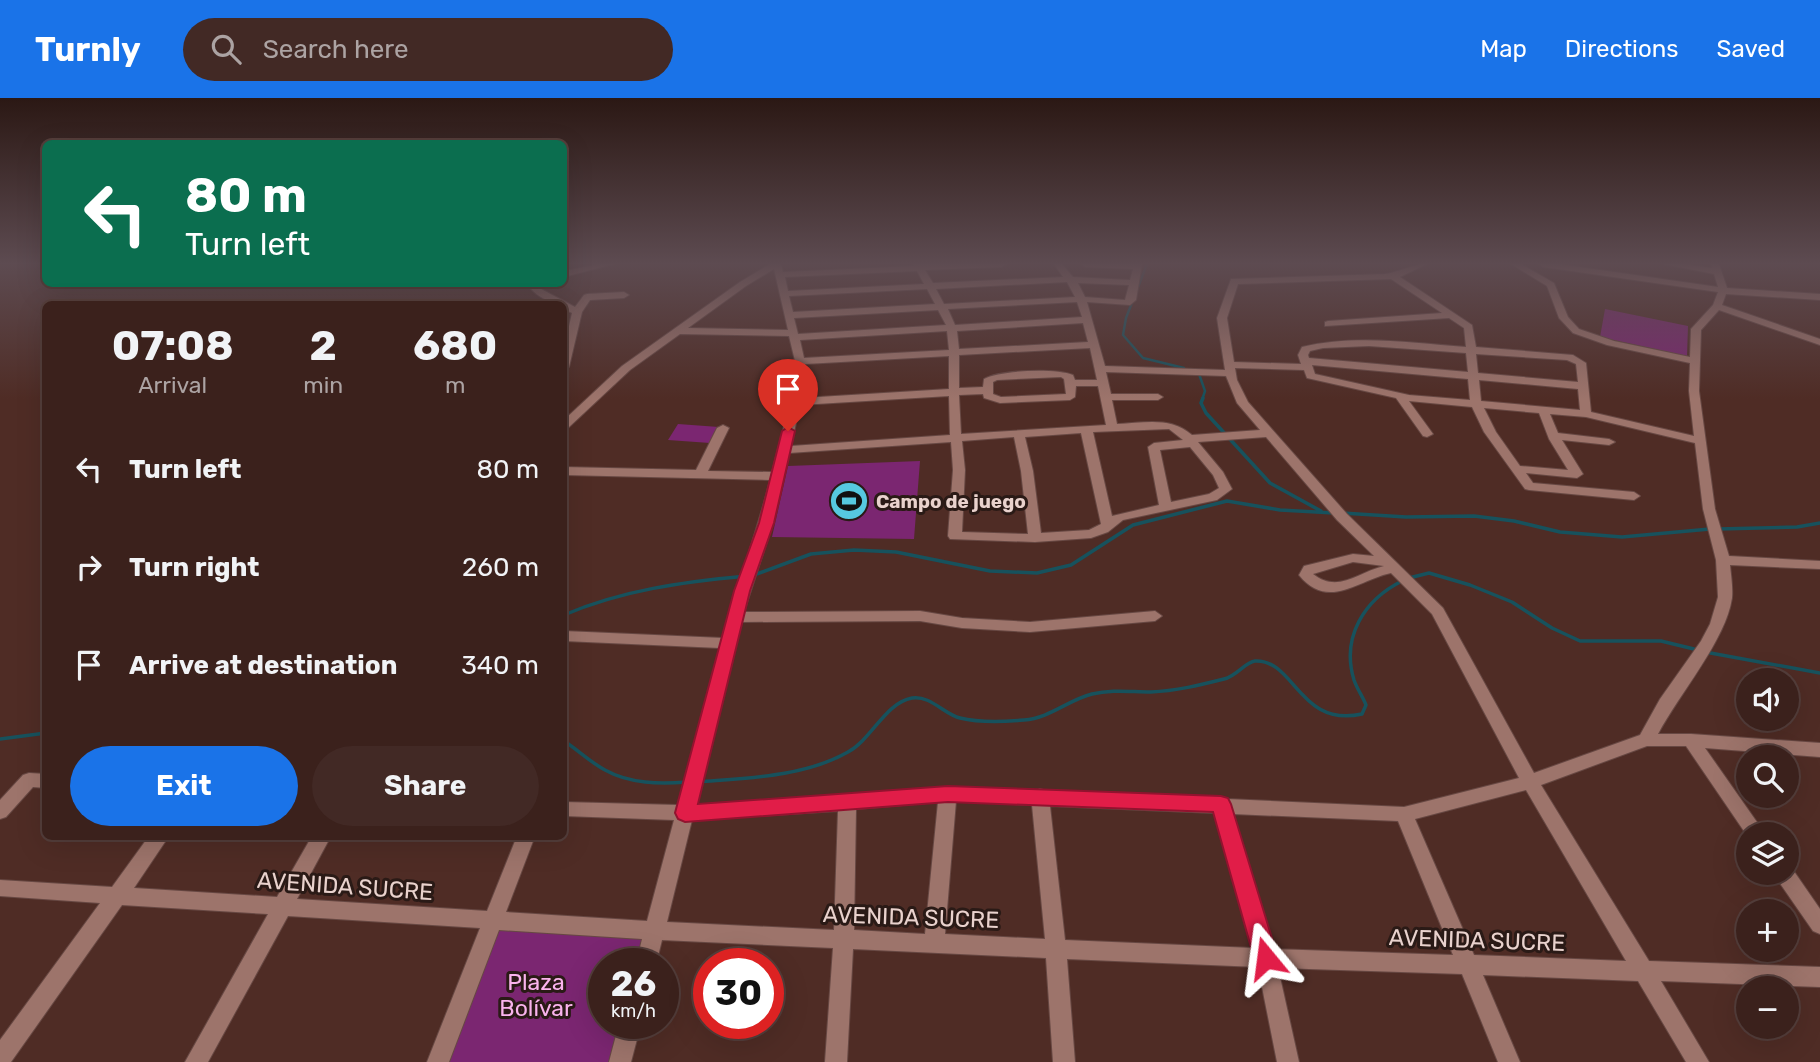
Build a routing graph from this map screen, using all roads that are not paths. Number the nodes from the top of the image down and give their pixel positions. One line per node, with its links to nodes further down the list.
1 (571, 309): 13 (street)
2 (579, 309): 13 (street)
3 (713, 309): 19 (street)
4 (788, 309): 14 (street)
5 (904, 309): 14 (street)
6 (942, 309): 18 (street)
7 (1084, 309): 16 (street)
8 (1225, 309): 30 (street)
9 (1442, 309): 15 (street)
10 (1560, 309): 27 (street)
11 (1714, 309): 27 (street)
12 (1726, 309): 21 (street)
13 (577, 312): 25 (street)
14 (790, 315): 20 (street)
15 (1451, 315): 17 (street); 23 (street)
16 (1087, 320): 18 (street); 22 (street)
17 (1328, 324)
18 (951, 328): 20 (street); 24 (street)
19 (678, 331): 20 (street); 44 (street)
20 (794, 335): 26 (street)
21 (1820, 342)
22 (1094, 345): 24 (street); 29 (street)
23 (1471, 350): 28 (street); 31 (street); 34 (street)
24 (955, 352): 26 (street); 36 (street)
25 (567, 354)
26 (800, 361): 40 (street)
27 (1695, 361): 54 (street)
28 (1306, 364): 30 (street); 31 (street); 37 (street)
29 (1101, 369): 30 (street); 33 (street)
30 (1231, 369): 48 (street)
31 (1472, 376): 34 (street); 41 (street)
32 (1071, 383): 33 (street); 35 (street); 35 (street)
33 (1104, 383): 38 (street)
34 (1584, 386): 43 (street)
35 (987, 390): 36 (street)
36 (954, 392): 40 (street); 52 (street)
37 (1400, 396): 41 (street); 50 (street)
38 (1107, 397): 39 (street); 46 (street)
39 (1158, 397)
40 (795, 402): 56 (street)
41 (1476, 404): 42 (street); 57 (street)
42 (1543, 410): 43 (street); 51 (street)
43 (1586, 414): 54 (street)
44 (567, 423)
45 (723, 428): 59 (street)
46 (1112, 428): 47 (street); 53 (street)
47 (1086, 429): 49 (street); 63 (street)
48 (1269, 433): 53 (street); 67 (street)
49 (1019, 434): 52 (street); 64 (street)
50 (1427, 434)
51 (1554, 436): 55 (street); 57 (street)
52 (957, 438): 56 (street); 64 (street)
53 (1190, 441): 62 (street); 62 (street)
54 (1701, 441): 65 (street)
55 (1609, 442)
56 (783, 450): 60 (street)
57 (1517, 469): 61 (street)
58 (567, 471): 59 (street)
59 (700, 474): 60 (street)
60 (777, 476): 69 (street)
61 (1634, 496)
62 (1165, 505): 63 (street)
63 (1108, 525): 64 (street)
64 (1035, 538)
65 (1723, 560): 66 (street); 72 (street)
66 (1820, 565)
67 (1399, 572): 67 (street); 76 (street)
68 (1155, 616): 69 (street)
69 (736, 617): 71 (street)
70 (567, 636): 71 (street)
71 (729, 643): 83 (street)
72 (1646, 740): 73 (street); 76 (street)
73 (1691, 740): 74 (street); 85 (street)
74 (1820, 750)
75 (37, 781): 82 (street)
76 (1530, 782): 84 (street); 102 (street)
77 (948, 794): 78 (street); 79 (street); 97 (street)
78 (1040, 796): 80 (street); 99 (street)
79 (847, 803): 83 (street); 96 (street)
80 (1221, 804): 84 (street); 100 (street)
81 (567, 809): 83 (street)
82 (0, 812)
83 (685, 813): 95 (street)
84 (1404, 814): 101 (street)
85 (1748, 822)
86 (157, 840): 91 (street)
87 (320, 840): 92 (street)
88 (524, 840): 93 (street)
89 (1792, 885): 94 (street)
90 (0, 888): 91 (street, AVENIDA SUCRE)
91 (118, 895): 92 (street, AVENIDA SUCRE); 105 (street)
92 (282, 906): 93 (street, AVENIDA SUCRE); 106 (street)
93 (493, 921): 95 (street, AVENIDA SUCRE); 107 (street)
94 (1820, 925)
95 (656, 931): 96 (street, AVENIDA SUCRE); 98 (street)
96 (844, 939): 97 (street, AVENIDA SUCRE); 109 (street)
97 (934, 942): 99 (street, AVENIDA SUCRE)
98 (651, 948)
99 (1056, 948): 100 (street, AVENIDA SUCRE); 110 (street)
100 (1266, 958): 101 (street, AVENIDA SUCRE); 111 (street)
101 (1467, 965): 102 (street, AVENIDA SUCRE); 112 (street)
102 (1642, 970): 103 (street, AVENIDA SUCRE); 113 (street)
103 (1820, 977)
104 (626, 1039): 108 (street)
105 (0, 1059)
106 (196, 1062)
107 (438, 1062)
108 (620, 1062)
109 (836, 1062)
110 (1064, 1062)
111 (1288, 1062)
112 (1509, 1062)
113 (1698, 1062)

